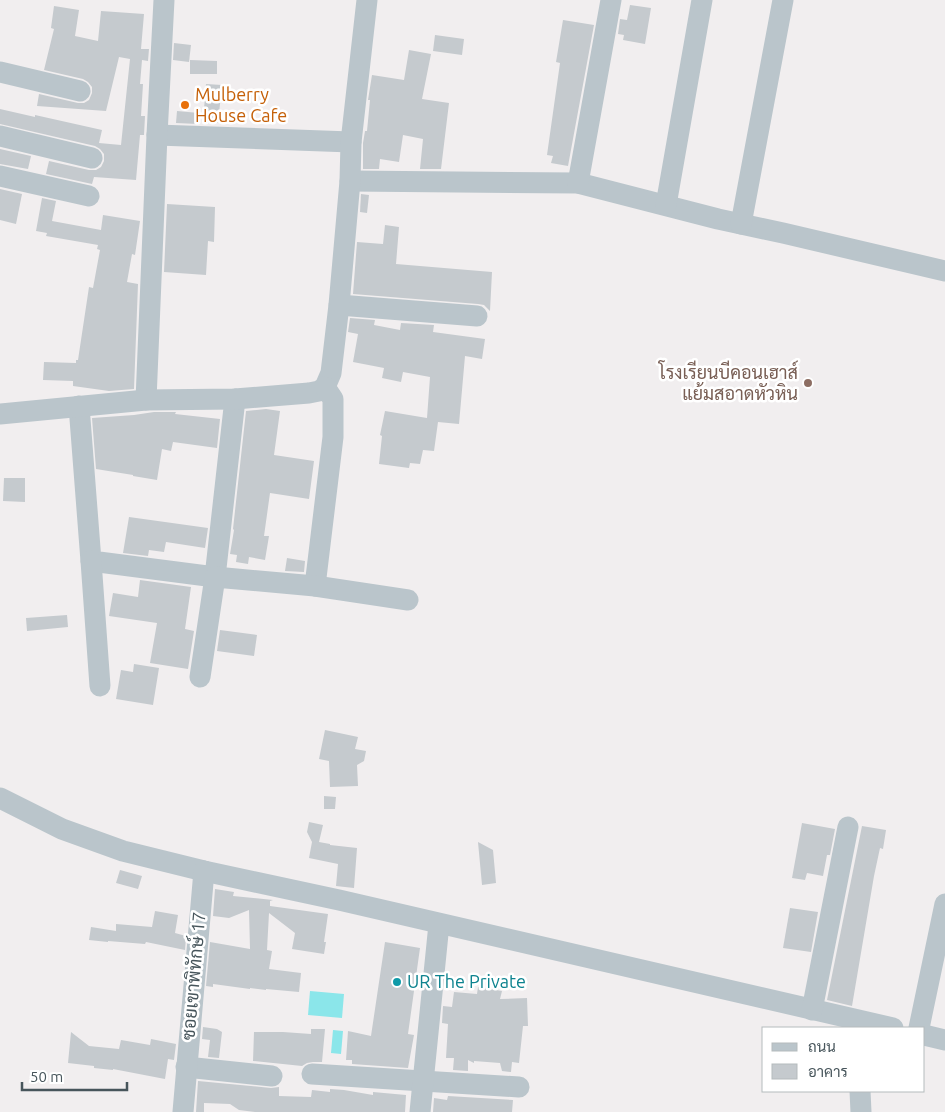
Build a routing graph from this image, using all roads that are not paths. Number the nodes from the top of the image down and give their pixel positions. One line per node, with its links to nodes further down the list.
1 (164, 0): 8 (street)
2 (367, 0): 10 (street)
3 (611, 0): 14 (street)
4 (702, 0): 16 (street)
5 (783, 0): 17 (street)
6 (0, 72): 7 (street)
7 (80, 91)
8 (157, 135): 10 (street); 23 (street)
9 (0, 136): 11 (street)
10 (351, 142): 13 (street)
11 (92, 158)
12 (0, 176): 15 (street)
13 (350, 181): 14 (street); 19 (street)
14 (578, 183): 16 (street)
15 (89, 196)
16 (666, 205): 17 (street)
17 (741, 224): 18 (street)
18 (945, 271)
19 (339, 305): 20 (street); 21 (street)
20 (478, 316)
21 (325, 387): 22 (street); 28 (street)
22 (235, 399): 23 (street); 27 (street)
23 (146, 400): 24 (street)
24 (79, 406): 25 (street); 26 (street)
25 (0, 414)
26 (91, 561): 27 (street); 31 (street)
27 (215, 577): 28 (street); 30 (street)
28 (315, 586): 29 (street)
29 (408, 600)
30 (200, 677)
31 (100, 686)
32 (0, 798): 34 (street)
33 (848, 827): 37 (street)
34 (204, 871): 36 (street); 43 (street, ซอยเขาพิทักษ์ 17)
35 (945, 904): 40 (street)
36 (439, 924): 37 (street); 46 (street)
37 (812, 1010): 38 (street)
38 (858, 1024): 39 (street)
39 (884, 1027)
40 (919, 1027)
41 (925, 1035): 42 (street)
42 (945, 1040)
43 (186, 1066): 45 (street); 49 (street, ซอยเขาพิทักษ์ 17)
44 (312, 1074): 46 (street)
45 (272, 1076)
46 (423, 1081): 47 (street); 50 (street)
47 (519, 1087)
48 (860, 1092): 51 (street)
49 (183, 1112)
50 (420, 1112)
51 (861, 1112)

